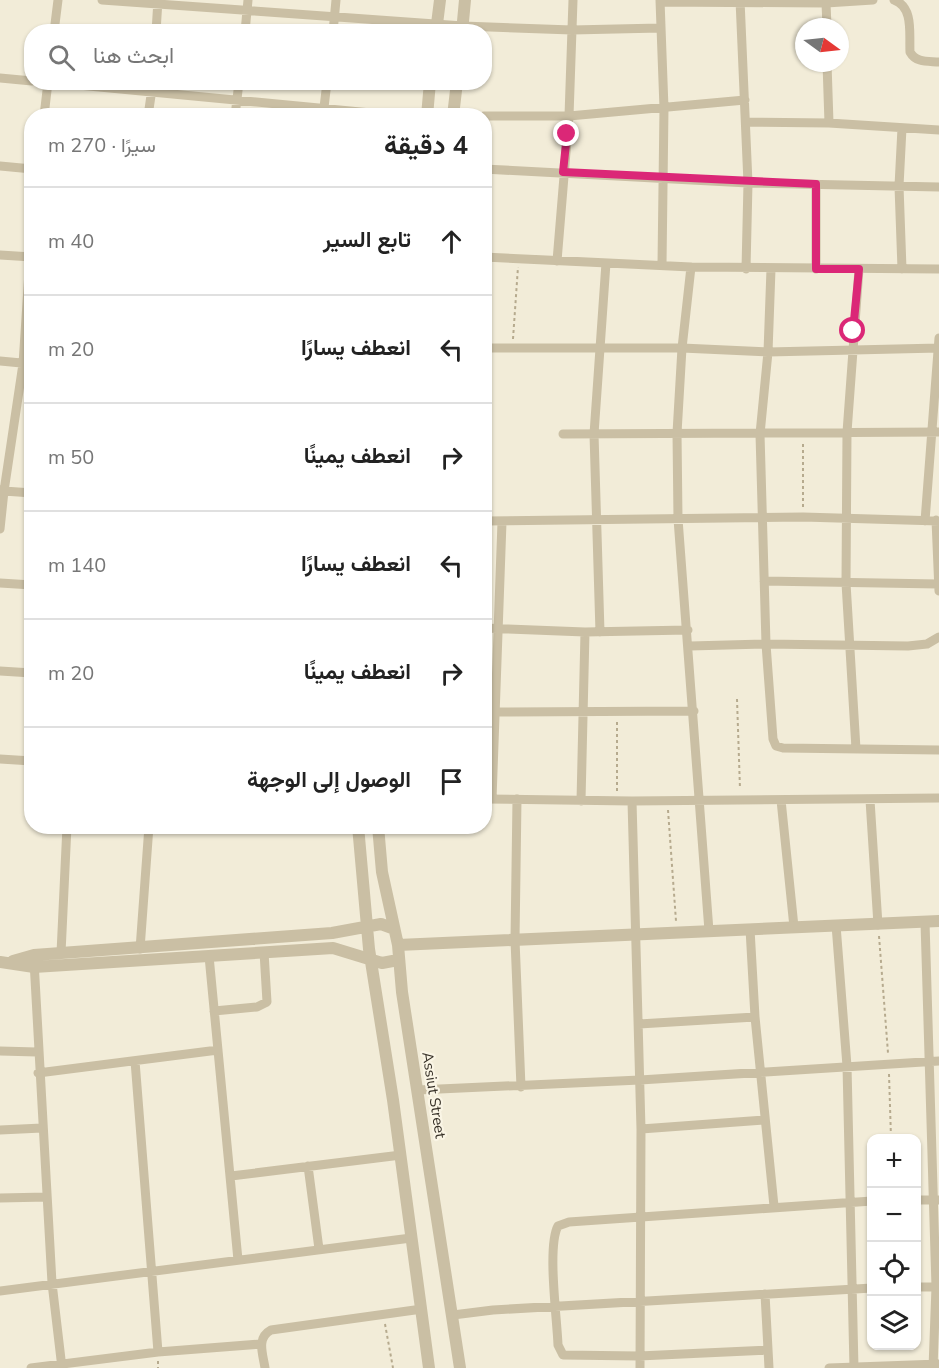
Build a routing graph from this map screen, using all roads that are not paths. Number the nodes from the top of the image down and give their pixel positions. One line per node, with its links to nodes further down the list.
1 (58, 0): 17 (street)
2 (102, 0): 12 (street)
3 (248, 0): 14 (street)
4 (336, 0): 15 (street)
5 (440, 0): 22 (street)
6 (465, 0): 23 (street)
7 (573, 0): 26 (street)
8 (873, 0): 13 (street)
9 (894, 0): 27 (street)
10 (660, 1): 11 (street); 24 (street)
11 (740, 1): 13 (street); 39 (street)
12 (158, 2): 14 (street); 18 (street)
13 (826, 3): 16 (street)
14 (247, 12): 15 (street); 19 (street)
15 (334, 18): 20 (street); 21 (street)
16 (826, 18)
17 (55, 24)
18 (157, 24)
19 (246, 24)
20 (334, 24)
21 (396, 24)
22 (437, 24)
23 (463, 24)
24 (660, 28): 26 (street); 47 (street)
25 (492, 29): 26 (street)
26 (572, 30): 49 (street)
27 (939, 62)
28 (827, 72): 51 (street)
29 (0, 78): 30 (street)
30 (24, 80)
31 (46, 90): 40 (street)
32 (152, 90): 41 (street)
33 (172, 90): 38 (street)
34 (238, 90): 38 (street)
35 (326, 90): 44 (street)
36 (429, 90): 45 (street)
37 (456, 90): 46 (street)
38 (237, 100): 42 (street); 43 (street)
39 (745, 100): 47 (street); 50 (street)
40 (45, 108)
41 (149, 108)
42 (236, 108)
43 (294, 108)
44 (324, 108)
45 (428, 108)
46 (454, 108)
47 (664, 108): 49 (street); 58 (street)
48 (492, 116): 49 (street)
49 (569, 116): 57 (street)
50 (746, 122): 51 (street); 59 (street)
51 (829, 123): 52 (street)
52 (902, 128): 53 (street); 61 (street)
53 (939, 130)
54 (0, 166): 55 (street)
55 (24, 168)
56 (492, 169): 57 (street)
57 (563, 172): 58 (street); 66 (street)
58 (663, 179): 59 (street); 68 (street)
59 (748, 183): 60 (street); 70 (street)
60 (816, 184): 61 (street); 73 (street)
61 (899, 186): 62 (street); 75 (street)
62 (939, 187)
63 (0, 255): 64 (street)
64 (24, 257)
65 (492, 257): 66 (street)
66 (557, 261): 67 (street)
67 (606, 263): 68 (street); 78 (street)
68 (662, 266): 69 (street)
69 (691, 267): 70 (street); 79 (street)
70 (746, 268): 72 (street)
71 (939, 268): 75 (street)
72 (771, 269): 73 (street); 81 (street)
73 (816, 269): 74 (street)
74 (859, 269): 75 (street); 82 (street)
75 (902, 269)
76 (939, 338): 80 (street)
77 (492, 348): 78 (street)
78 (599, 348): 79 (street); 90 (street)
79 (682, 348): 81 (street); 88 (street)
80 (939, 348): 82 (street); 87 (street)
81 (768, 352): 82 (street); 91 (street)
82 (852, 352): 86 (street)
83 (0, 361): 84 (street)
84 (24, 364)
85 (24, 379): 92 (street)
86 (847, 432): 87 (street); 91 (street); 94 (street)
87 (935, 432): 99 (street)
88 (677, 433): 90 (street); 91 (street); 96 (street)
89 (563, 434): 90 (street)
90 (594, 434): 98 (street)
91 (760, 434): 95 (street)
92 (2, 491): 93 (street); 101 (street)
93 (24, 492)
94 (847, 517): 95 (street); 99 (street); 104 (street)
95 (760, 518): 96 (street); 102 (street)
96 (678, 519): 98 (street); 110 (street)
97 (492, 521): 100 (street)
98 (596, 521): 100 (street); 112 (street)
99 (933, 521): 106 (street)
100 (502, 522): 109 (street)
101 (0, 529)
102 (764, 581): 104 (street); 114 (street)
103 (0, 583): 105 (street)
104 (846, 583): 106 (street); 115 (street)
105 (24, 584)
106 (938, 584): 107 (street)
107 (939, 591)
108 (492, 629): 109 (street)
109 (499, 629): 111 (street); 121 (street)
110 (688, 630): 112 (street); 116 (street)
111 (585, 632): 112 (street); 122 (street)
112 (600, 632)
113 (939, 637): 115 (street)
114 (766, 644): 115 (street); 116 (street); 123 (street)
115 (850, 645): 123 (street)
116 (690, 646): 119 (street)
117 (0, 671): 118 (street)
118 (24, 672)
119 (694, 711): 122 (street); 135 (street)
120 (492, 713): 121 (street)
121 (497, 714): 122 (street); 127 (street)
122 (582, 714): 133 (street)
123 (856, 749): 124 (street)
124 (939, 750)
125 (0, 759): 126 (street)
126 (24, 760)
127 (492, 761)
128 (939, 798): 132 (street)
129 (492, 799): 130 (street)
130 (517, 799): 133 (street); 151 (street)
131 (781, 800): 132 (street); 135 (street); 145 (street)
132 (870, 800): 143 (street)
133 (581, 801): 134 (street)
134 (632, 801): 135 (street); 150 (street)
135 (700, 801): 148 (street)
136 (67, 834): 156 (street)
137 (148, 834): 154 (street)
138 (359, 834): 144 (street)
139 (379, 834): 146 (street, Assiut Street)
140 (939, 921): 141 (street)
141 (925, 922): 143 (street); 169 (street)
142 (836, 925): 143 (street); 145 (street); 170 (street)
143 (878, 925)
144 (367, 927): 146 (street); 149 (street); 161 (street)
145 (794, 927): 147 (street)
146 (392, 928): 152 (street, Assiut Street)
147 (750, 929): 148 (street); 163 (street)
148 (709, 931): 150 (street)
149 (332, 933): 153 (street); 154 (street)
150 (635, 933): 151 (street); 164 (street)
151 (515, 940): 152 (street); 174 (street)
152 (398, 945): 158 (street, Assiut Street)
153 (333, 948): 155 (street); 161 (street)
154 (140, 949): 156 (street)
155 (264, 952): 157 (street); 162 (street)
156 (61, 953): 159 (street)
157 (209, 956): 159 (street); 162 (street)
158 (398, 960): 161 (street); 175 (street, Assiut Street)
159 (34, 961): 160 (street); 167 (street)
160 (6, 962)
161 (372, 962): 180 (street)
162 (214, 1011): 165 (street)
163 (755, 1017): 164 (street); 171 (street)
164 (639, 1024): 173 (street)
165 (218, 1050): 168 (street); 182 (street)
166 (0, 1051): 167 (street)
167 (37, 1052): 172 (street)
168 (135, 1061): 172 (street); 193 (street)
169 (935, 1062): 170 (street); 185 (street)
170 (847, 1066): 171 (street); 187 (street)
171 (760, 1071): 173 (street); 176 (street)
172 (38, 1073): 177 (street)
173 (640, 1080): 174 (street); 178 (street)
174 (521, 1087): 175 (street)
175 (418, 1090): 204 (street, Assiut Street)
176 (765, 1120): 178 (street); 188 (street)
177 (42, 1128): 179 (street); 183 (street)
178 (641, 1129): 189 (street)
179 (0, 1131)
180 (401, 1155): 181 (street); 190 (street)
181 (308, 1166): 182 (street); 191 (street)
182 (231, 1176): 192 (street)
183 (47, 1197): 184 (street); 194 (street)
184 (0, 1198)
185 (936, 1200): 196 (street)
186 (867, 1201): 187 (street)
187 (851, 1202): 188 (street); 197 (street)
188 (774, 1206): 189 (street)
189 (640, 1219): 201 (street); 202 (street)
190 (411, 1238): 191 (street); 203 (street)
191 (319, 1249): 192 (street)
192 (238, 1260): 193 (street)
193 (153, 1269): 194 (street); 207 (street)
194 (52, 1283): 199 (street); 210 (street)
195 (921, 1287): 196 (street)
196 (938, 1287): 209 (street)
197 (853, 1288): 198 (street); 200 (street); 218 (street)
198 (867, 1288)
199 (0, 1291)
200 (765, 1293): 201 (street); 206 (street)
201 (638, 1301): 202 (street); 208 (street)
202 (556, 1306): 204 (street); 208 (street)
203 (422, 1309): 205 (street); 213 (street)
204 (453, 1315): 214 (street, Assiut Street)
205 (261, 1344): 207 (street); 212 (street)
206 (768, 1350): 208 (street); 216 (street)
207 (158, 1352): 210 (street)
208 (639, 1356): 215 (street)
209 (935, 1365): 218 (street)
210 (62, 1366): 211 (street)
211 (31, 1368)
212 (265, 1368)
213 (429, 1368)
214 (460, 1368)
215 (640, 1368)
216 (769, 1368)
217 (829, 1368): 218 (street)
218 (855, 1368)

